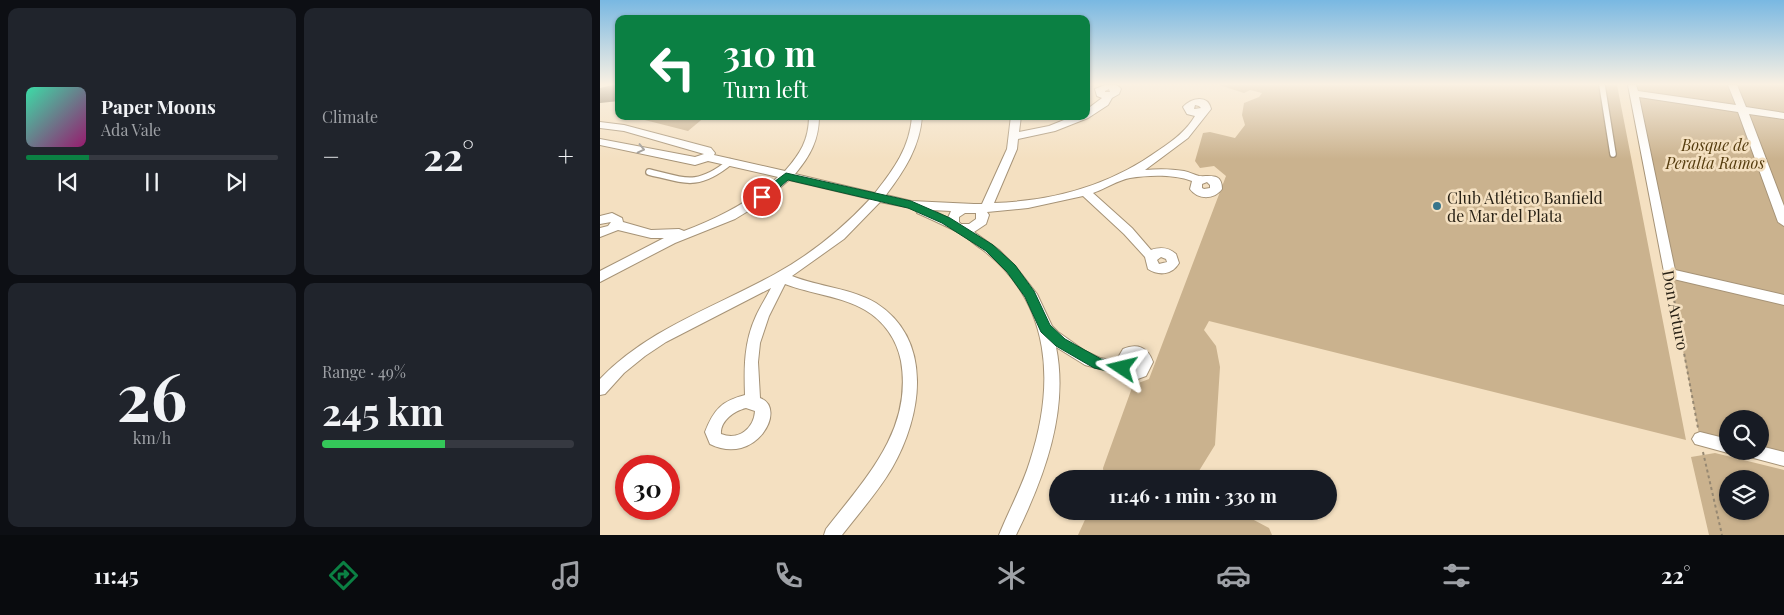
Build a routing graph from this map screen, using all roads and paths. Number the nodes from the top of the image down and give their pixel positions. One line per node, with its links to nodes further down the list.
1 (1606, 110): 19 (lane)
2 (1637, 110): 39 (street, Don Arturo)
3 (1741, 110): 32 (street)
4 (1747, 110): 6 (street)
5 (1201, 113): 25 (street)
6 (1784, 116)
7 (814, 120): 24 (street)
8 (917, 120): 28 (street)
9 (1016, 120): 15 (street)
10 (1075, 120): 15 (street)
11 (600, 125): 12 (street)
12 (612, 127): 13 (street); 14 (street)
13 (632, 131): 17 (street); 18 (street)
14 (600, 133)
15 (1015, 136): 30 (street)
16 (600, 142): 17 (street)
17 (617, 144): 20 (street, one-way to 20)
18 (679, 144): 20 (street); 21 (street)
19 (1613, 154)
20 (665, 155): 21 (street)
21 (708, 158): 22 (street)
22 (730, 162): 23 (lane); 24 (street)
23 (649, 172)
24 (786, 176): 28 (street); 35 (street)
25 (1127, 176): 26 (street); 27 (street)
26 (1199, 180)
27 (1085, 192): 30 (street); 38 (street)
28 (878, 197): 29 (street); 41 (street)
29 (911, 205): 30 (street); 34 (street)
30 (979, 212): 34 (street); 34 (street); 37 (street)
31 (600, 220): 33 (street)
32 (1784, 222)
33 (616, 225): 35 (street); 36 (street)
34 (958, 227): 37 (street)
35 (694, 231): 40 (street)
36 (600, 233)
37 (985, 246): 43 (street)
38 (1153, 255)
39 (1669, 274): 42 (street); 47 (path, Don Arturo)
40 (600, 277)
41 (781, 277): 45 (street); 46 (street); 51 (street)
42 (1784, 300)
43 (1045, 328): 44 (street); 52 (street)
44 (1122, 368)
45 (600, 389)
46 (753, 402)
47 (1700, 439): 48 (street); 53 (path, Don Arturo)
48 (1719, 444)
49 (1769, 455): 50 (street)
50 (1784, 459)
51 (832, 535)
52 (1008, 535)
53 (1722, 535)

